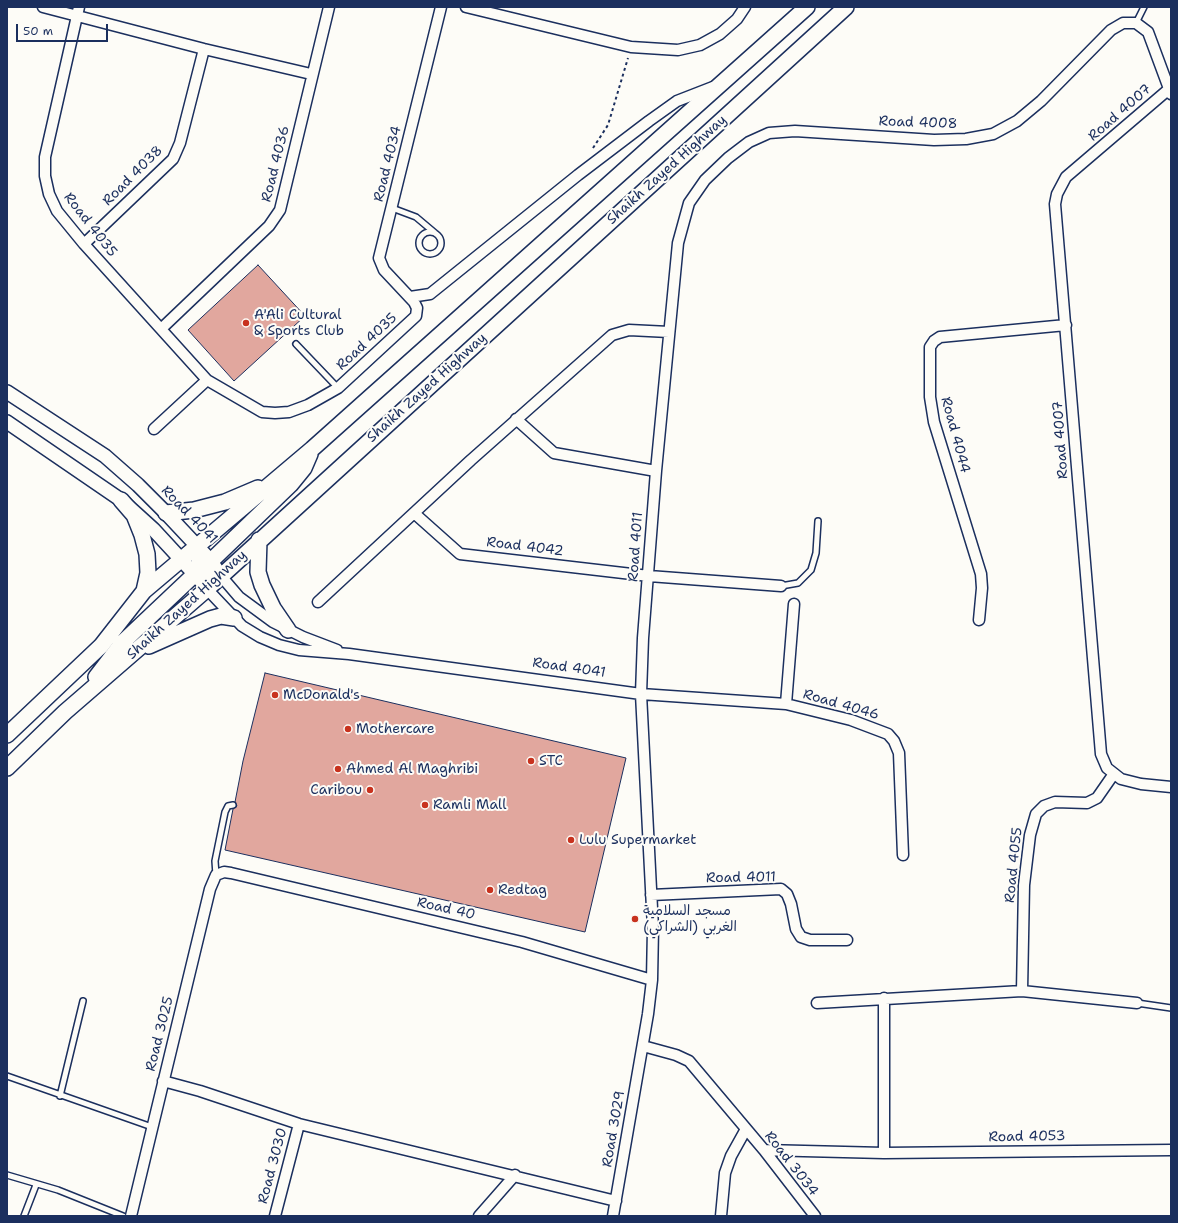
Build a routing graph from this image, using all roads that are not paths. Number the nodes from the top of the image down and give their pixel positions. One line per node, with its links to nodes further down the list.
1 (43, 7): 11 (street)
2 (79, 7): 11 (street, Road 4035)
3 (329, 7): 14 (street, Road 4036)
4 (441, 7): 18 (street, Road 4034)
5 (466, 7): 10 (street)
6 (745, 7): 10 (street)
7 (807, 7): 15 (main road, Shaikh Zayed Highway)
8 (846, 7): 40 (main road, Shaikh Zayed Highway)
9 (1144, 7): 12 (lane)
10 (496, 11)
11 (77, 17): 13 (street); 20 (street, Road 4035)
12 (1134, 22): 16 (street, Road 4007); 17 (street, Road 4008)
13 (204, 49): 14 (street); 20 (street, Road 4038)
14 (311, 74): 24 (street, Road 4036)
15 (721, 84): 21 (street); 33 (main road, Shaikh Zayed Highway)
16 (1170, 91): 23 (street, Road 4007)
17 (689, 203): 25 (street, Road 4011)
18 (392, 208): 19 (lane); 21 (street, Road 4034)
19 (436, 233): 19 (lane)
20 (84, 244): 24 (street, Road 4035)
21 (410, 297): 22 (street, Road 4034)
22 (416, 316): 28 (street, Road 4035)
23 (1066, 325): 53 (street, Road 4044); 62 (street, Road 4007)
24 (161, 329): 27 (street, Road 4035)
25 (669, 332): 30 (street); 34 (street, Road 4011)
26 (296, 344): 28 (lane)
27 (207, 380): 28 (street, Road 4035); 32 (street)
28 (338, 388)
29 (7, 392): 37 (street, Road 4041)
30 (516, 419): 34 (street); 38 (street)
31 (7, 422): 36 (street, Road 4041)
32 (154, 429)
33 (312, 449): 35 (main road, Shaikh Zayed Highway); 43 (main road)
34 (656, 471): 46 (street, Road 4011)
35 (275, 480): 37 (main road); 41 (main road, Shaikh Zayed Highway)
36 (121, 500): 42 (street, Road 4041); 49 (main road)
37 (166, 513): 41 (street, Road 4041)
38 (414, 514): 46 (street, Road 4042); 50 (street)
39 (818, 521): 47 (lane)
40 (259, 540): 45 (main road, Shaikh Zayed Highway); 54 (main road)
41 (197, 546): 42 (main road, Shaikh Zayed Highway); 43 (street, Road 4041); 44 (main road)
42 (182, 560): 44 (street, Road 4041); 49 (main road, Shaikh Zayed Highway)
43 (211, 561): 45 (street, Road 4041); 48 (main road)
44 (195, 574): 48 (street, Road 4041); 58 (main road)
45 (221, 576): 48 (main road, Shaikh Zayed Highway); 54 (street, Road 4041)
46 (648, 576): 47 (street, Road 4042); 57 (street, Road 4011)
47 (781, 586)
48 (207, 589): 52 (street, Road 4041); 55 (main road, Shaikh Zayed Highway)
49 (144, 591): 60 (main road, Shaikh Zayed Highway)
50 (318, 602)
51 (794, 604): 59 (street, Road 4046)
52 (234, 618): 55 (main road); 56 (street, Road 4041)
53 (979, 620)
54 (288, 630): 56 (street, Road 4041)
55 (134, 653): 58 (main road, Shaikh Zayed Highway)
56 (349, 654): 57 (street, Road 4041)
57 (641, 694): 59 (street, Road 4041); 67 (street, Road 4011)
58 (82, 697): 61 (main road, Shaikh Zayed Highway)
59 (786, 704): 65 (street, Road 4046)
60 (7, 735)
61 (7, 768)
62 (1113, 775): 63 (street); 70 (street, Road 4055)
63 (1171, 786)
64 (234, 805): 66 (lane)
65 (903, 855)
66 (216, 874): 69 (street, Road 40); 78 (street, Road 3025)
67 (651, 895): 68 (street, Road 4011); 69 (street, Road 4011)
68 (847, 940)
69 (652, 980): 76 (street, Road 4011)
70 (1022, 991): 71 (street); 74 (street)
71 (884, 998): 73 (street); 85 (street)
72 (83, 1001): 79 (lane)
73 (817, 1002)
74 (1137, 1003): 75 (lane)
75 (1171, 1008)
76 (643, 1046): 82 (street, Road 3034); 89 (street, Road 3029)
77 (7, 1076): 79 (lane)
78 (163, 1081): 80 (street); 81 (street, Road 3025)
79 (60, 1096): 81 (lane)
80 (299, 1124): 87 (street); 93 (street, Road 3030)
81 (152, 1127): 92 (street, Road 3025)
82 (746, 1129): 83 (street, Road 3034); 96 (street, Road 3034)
83 (764, 1150): 85 (street, Road 4053); 97 (street, Road 3034)
84 (1171, 1150): 85 (street, Road 4053)
85 (884, 1153)
86 (7, 1175): 88 (lane)
87 (515, 1175): 89 (street); 94 (street)
88 (36, 1185): 90 (lane); 91 (lane)
89 (616, 1200): 95 (street, Road 3029)
90 (24, 1216)
91 (123, 1216)
92 (131, 1216)
93 (275, 1216)
94 (479, 1216)
95 (613, 1216)
96 (721, 1216)
97 (814, 1216)

